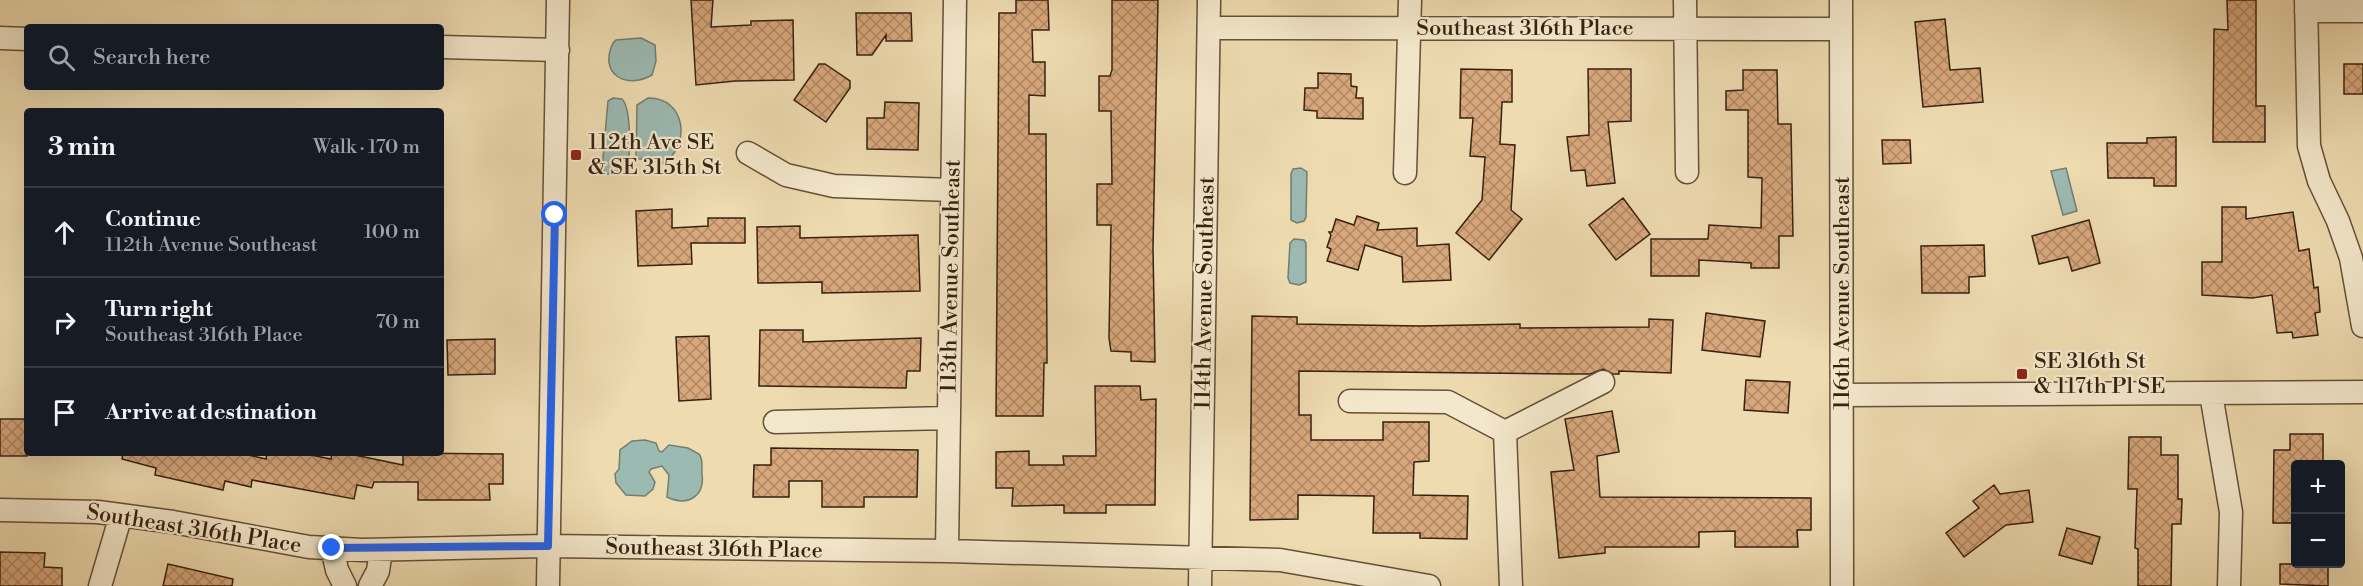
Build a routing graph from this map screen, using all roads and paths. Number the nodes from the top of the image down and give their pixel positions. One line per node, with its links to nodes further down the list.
1 (558, 0): 16 (street)
2 (955, 0): 20 (street, 113th Avenue Southeast)
3 (1209, 0): 9 (street, 114th Avenue Southeast)
4 (1410, 0): 10 (street)
5 (1685, 0): 11 (street)
6 (1841, 0): 12 (street, 116th Avenue Southeast)
7 (2306, 5): 8 (street); 21 (street)
8 (2363, 11)
9 (1209, 28): 10 (street, Southeast 316th Place); 36 (street, 114th Avenue Southeast)
10 (1410, 28): 11 (street, Southeast 316th Place); 19 (street)
11 (1686, 28): 12 (street, Southeast 316th Place); 18 (street)
12 (1841, 29): 25 (street, 116th Avenue Southeast)
13 (0, 38): 14 (street)
14 (24, 39)
15 (444, 48): 16 (street)
16 (558, 50): 32 (street)
17 (748, 153): 20 (street)
18 (1687, 172)
19 (1405, 173)
20 (952, 190): 27 (street, 113th Avenue Southeast)
21 (2363, 326)
22 (1603, 382): 29 (street)
23 (2363, 392): 24 (street)
24 (2211, 393): 25 (street); 45 (street)
25 (1842, 395): 44 (street, 116th Avenue Southeast)
26 (1350, 401): 29 (street)
27 (949, 418): 28 (street); 35 (street, 113th Avenue Southeast)
28 (775, 422)
29 (1505, 432): 43 (street)
30 (0, 510): 31 (street, Southeast 316th Place)
31 (120, 515): 33 (street, Southeast 316th Place); 37 (street)
32 (548, 546): 34 (street, Southeast 316th Place); 35 (street, Southeast 316th Place); 40 (street)
33 (332, 548): 34 (street, Southeast 316th Place); 38 (street)
34 (381, 549): 39 (street)
35 (947, 551): 36 (street, Southeast 316th Place)
36 (1200, 560): 41 (street, 114th Avenue Southeast); 42 (street, Southeast 316th Place)
37 (100, 586)
38 (345, 586)
39 (370, 586)
40 (548, 586)
41 (1200, 586)
42 (1429, 586)
43 (1511, 586)
44 (1842, 586)
45 (2229, 586)

